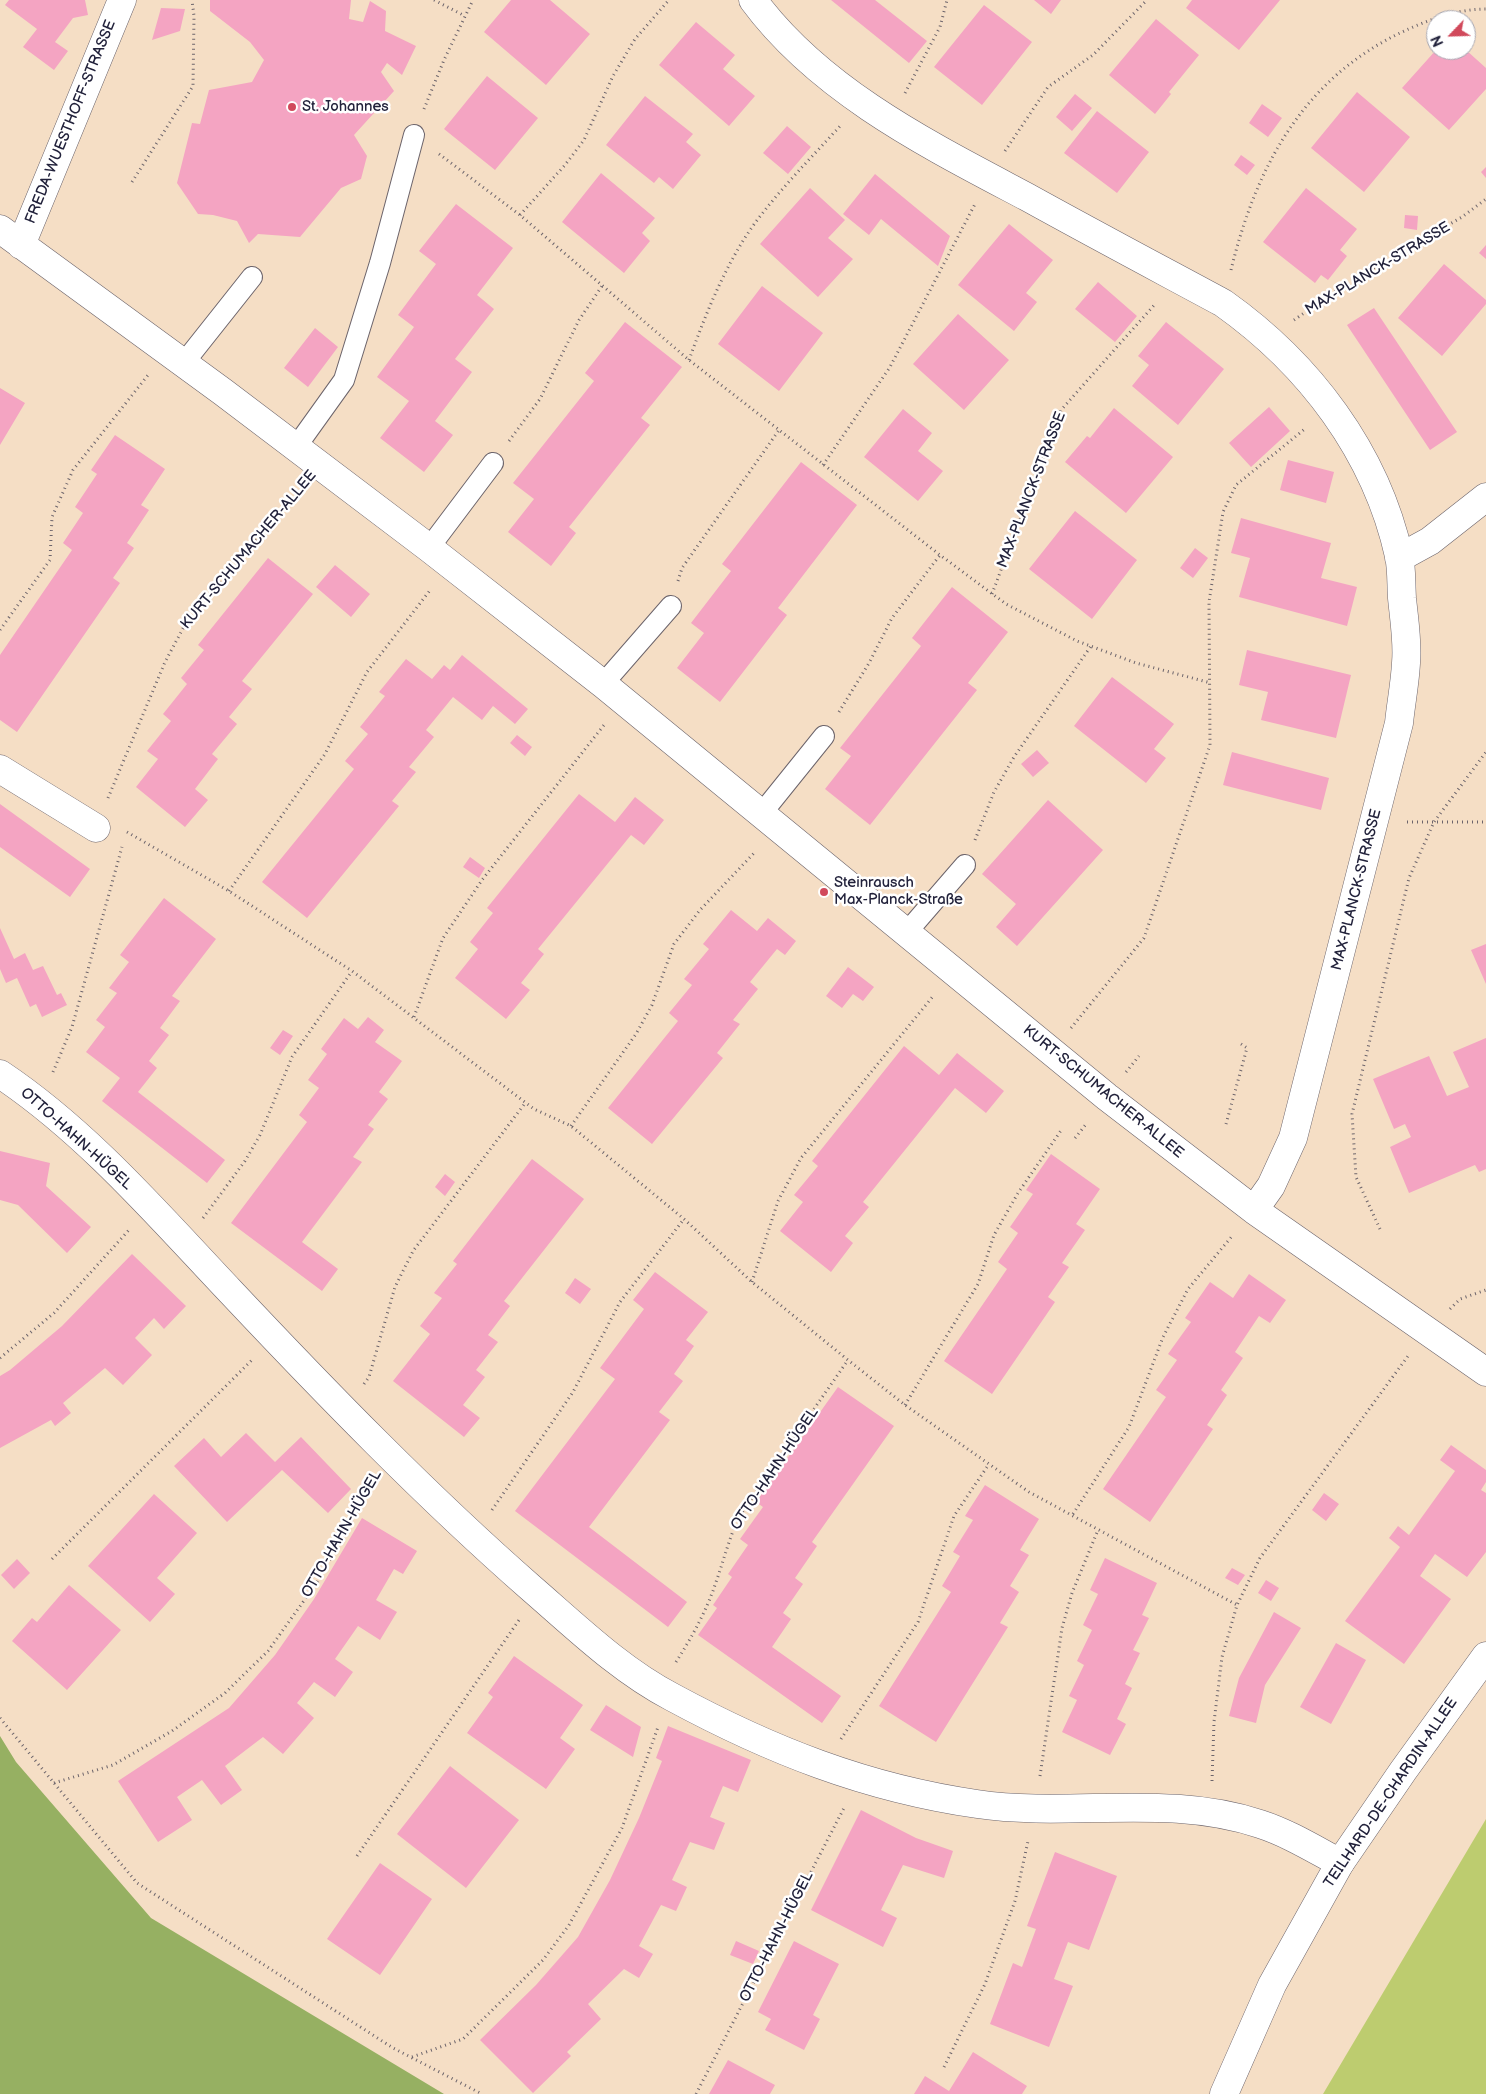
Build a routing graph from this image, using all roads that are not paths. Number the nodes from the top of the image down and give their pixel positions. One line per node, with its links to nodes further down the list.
1 (122, 0): 4 (street, FREDA-WUESTHOFF-STRASSE)
2 (753, 0): 11 (street, MAX-PLANCK-STRASSE)
3 (414, 135): 7 (lane)
4 (11, 237): 6 (street, KURT-SCHUMACHER-ALLEE)
5 (252, 277): 6 (lane)
6 (175, 358): 7 (street, KURT-SCHUMACHER-ALLEE)
7 (296, 447): 10 (street, KURT-SCHUMACHER-ALLEE)
8 (493, 462): 10 (lane)
9 (1486, 497): 11 (street)
10 (429, 548): 13 (street, KURT-SCHUMACHER-ALLEE)
11 (1400, 558): 21 (street, MAX-PLANCK-STRASSE)
12 (671, 606): 13 (lane)
13 (613, 693): 16 (street, KURT-SCHUMACHER-ALLEE)
14 (824, 736): 16 (lane)
15 (0, 769): 17 (street)
16 (770, 820): 19 (street, KURT-SCHUMACHER-ALLEE)
17 (96, 828)
18 (965, 866): 19 (lane)
19 (907, 932): 21 (street, KURT-SCHUMACHER-ALLEE)
20 (0, 1074): 24 (street, OTTO-HAHN-HÜGEL)
21 (1254, 1210): 22 (street, KURT-SCHUMACHER-ALLEE)
22 (1486, 1372)
23 (1486, 1656): 24 (street, TEILHARD-DE-CHARDIN-ALLEE)
24 (1340, 1863): 25 (street, TEILHARD-DE-CHARDIN-ALLEE)
25 (1224, 2094)

